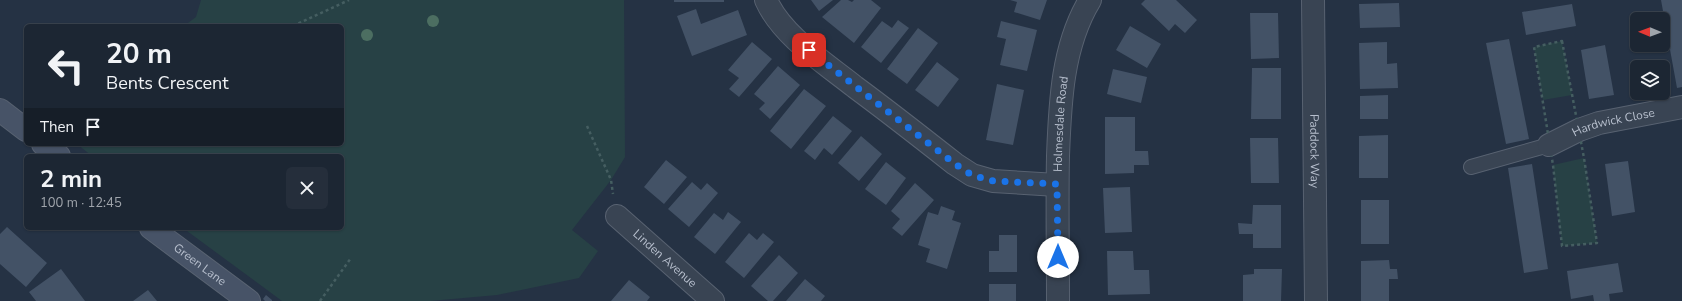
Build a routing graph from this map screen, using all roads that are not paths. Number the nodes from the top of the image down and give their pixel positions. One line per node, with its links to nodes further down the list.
1 (766, 0): 11 (street)
2 (1090, 0): 11 (street, Holmesdale Road)
3 (1313, 0): 17 (street, Paddock Way)
4 (1682, 107): 8 (street, Hardwick Close)
5 (0, 110): 6 (main road)
6 (24, 128)
7 (46, 146): 9 (main road)
8 (1549, 146): 10 (lane)
9 (56, 154)
10 (1471, 167)
11 (1057, 184): 16 (street, Holmesdale Road)
12 (617, 216): 15 (street, Linden Avenue)
13 (154, 230): 14 (main road, Green Lane)
14 (249, 301)
15 (713, 301)
16 (1058, 301)
17 (1316, 301)

